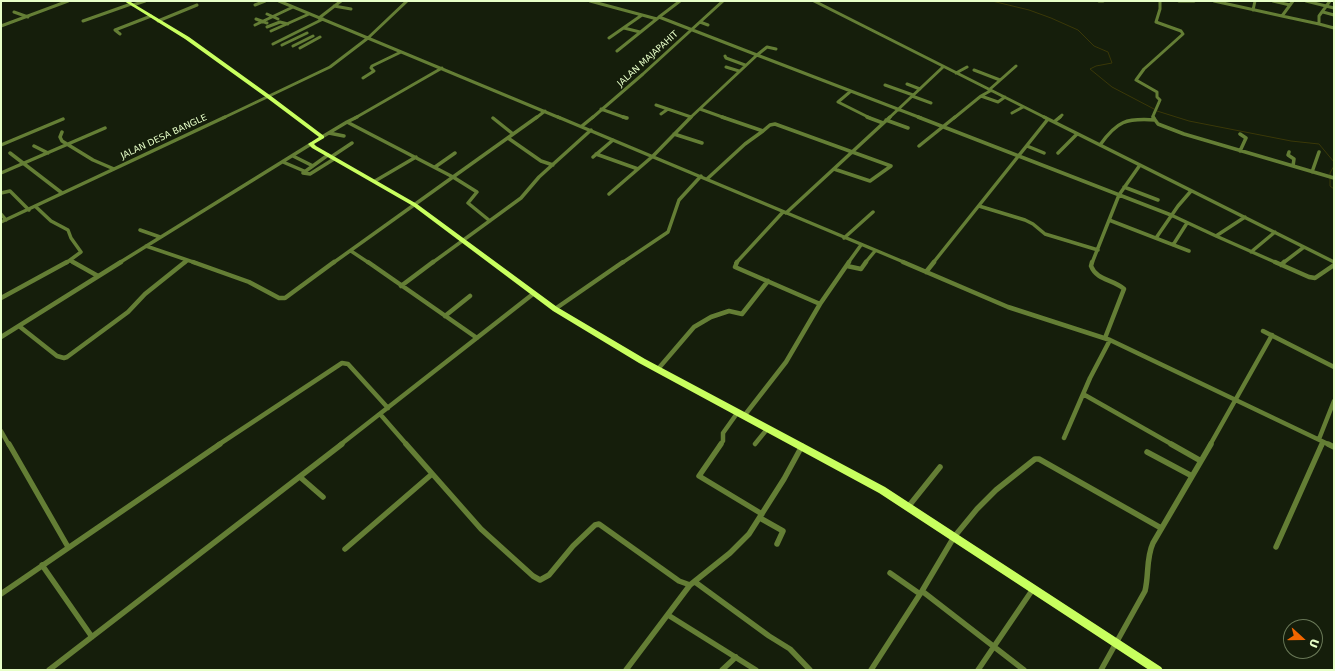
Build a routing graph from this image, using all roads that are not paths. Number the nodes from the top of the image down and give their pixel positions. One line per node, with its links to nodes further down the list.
1 (68, 1): 42 (street)
2 (144, 1): 23 (street)
3 (265, 1): 26 (street)
4 (279, 1): 30 (street)
5 (341, 1): 28 (street)
6 (408, 1): 70 (street, JALAN DESA BANGLE)
7 (590, 1): 24 (street)
8 (606, 1): 24 (street)
9 (680, 1): 45 (street)
10 (724, 1): 52 (street, JALAN MAJAPAHIT)
11 (814, 1): 87 (street)
12 (1099, 1): 13 (street)
13 (1103, 1)
14 (1160, 1): 120 (street)
15 (1179, 1): 16 (street)
16 (1194, 1)
17 (1214, 1): 33 (street)
18 (1255, 1): 33 (street)
19 (1273, 1): 27 (street)
20 (1293, 1): 27 (street)
21 (1306, 1): 29 (street)
22 (1330, 1): 29 (street)
23 (130, 3): 40 (street); 49 (street)
24 (601, 4): 38 (street)
25 (197, 5): 50 (street)
26 (255, 5)
27 (1290, 5): 41 (street)
28 (334, 6): 32 (street); 44 (street)
29 (1327, 6): 31 (street); 35 (street)
30 (293, 7): 37 (street); 43 (street)
31 (1334, 8)
32 (351, 9)
33 (1253, 10): 41 (street)
34 (14, 12): 42 (street)
35 (1323, 12): 39 (street); 55 (street)
36 (266, 14): 43 (street)
37 (309, 14): 44 (street); 54 (street)
38 (642, 15): 45 (street); 60 (street)
39 (1334, 15)
40 (151, 16): 50 (street); 66 (street)
41 (1282, 16): 55 (street)
42 (28, 17): 58 (street)
43 (273, 17): 47 (street); 51 (street)
44 (319, 18): 48 (street)
45 (658, 18): 62 (street); 64 (street)
46 (256, 19): 51 (street)
47 (278, 19)
48 (323, 19): 67 (street); 70 (street)
49 (83, 21)
50 (158, 21): 102 (street)
51 (262, 22): 53 (street); 56 (street)
52 (700, 22): 57 (street); 62 (street, JALAN MAJAPAHIT)
53 (267, 23)
54 (288, 24): 59 (street); 63 (street)
55 (1319, 24): 61 (street)
56 (255, 25)
57 (708, 25)
58 (1, 26)
59 (267, 27)
60 (624, 28): 64 (street); 71 (street)
61 (1334, 28)
62 (692, 29): 82 (street); 107 (street, JALAN MAJAPAHIT)
63 (271, 31)
64 (640, 32): 80 (street)
65 (307, 33): 72 (street)
66 (120, 34)
67 (289, 36): 72 (street); 74 (street)
68 (313, 36): 73 (street)
69 (320, 38): 75 (street)
70 (368, 38): 81 (street); 102 (street, JALAN DESA BANGLE)
71 (609, 38)
72 (296, 39): 73 (street); 76 (street)
73 (303, 41): 75 (street); 77 (street)
74 (273, 44)
75 (310, 44): 78 (street)
76 (282, 45)
77 (293, 46)
78 (300, 48)
79 (776, 49): 82 (street)
80 (617, 51)
81 (401, 52): 89 (street); 93 (street)
82 (757, 55): 84 (street); 99 (street)
83 (725, 56): 84 (street)
84 (745, 65): 91 (street)
85 (1016, 66): 94 (street)
86 (726, 67): 91 (street)
87 (943, 67): 92 (street); 97 (street)
88 (967, 67): 92 (street)
89 (442, 68): 111 (street); 122 (street)
90 (974, 70): 94 (street)
91 (739, 71): 109 (street)
92 (956, 73): 98 (street)
93 (363, 78)
94 (1000, 80): 98 (street)
95 (907, 84): 97 (street)
96 (885, 85): 100 (street)
97 (920, 89): 100 (street)
98 (990, 90): 101 (street); 103 (street)
99 (851, 91): 110 (street); 121 (street)
100 (912, 95): 104 (street); 110 (street)
101 (981, 96): 103 (street); 125 (street)
102 (269, 97): 137 (street); 170 (street, JALAN DESA BANGLE)
103 (1005, 98): 106 (street)
104 (930, 103)
105 (656, 105): 108 (street)
106 (1023, 107): 112 (street); 119 (street)
107 (601, 109): 117 (street); 124 (street, JALAN MAJAPAHIT)
108 (668, 109): 113 (street); 115 (street)
109 (700, 109): 115 (street); 129 (street)
110 (898, 109): 121 (street); 125 (street)
111 (545, 111): 124 (street); 132 (street)
112 (1012, 113)
113 (662, 114)
114 (1062, 115): 123 (street)
115 (691, 117): 133 (street)
116 (493, 118): 132 (street)
117 (627, 118)
118 (62, 119): 144 (street)
119 (1048, 119): 123 (street); 148 (street)
120 (1155, 120): 145 (street); 150 (street)
121 (885, 121): 127 (street); 149 (street)
122 (347, 122): 131 (street); 162 (street)
123 (1054, 122): 134 (street)
124 (582, 126): 128 (street)
125 (944, 127): 147 (street); 158 (street)
126 (105, 128): 142 (street)
127 (908, 128)
128 (591, 130): 139 (street); 167 (street)
129 (763, 130): 149 (street); 179 (street)
130 (62, 132): 142 (street)
131 (329, 133): 136 (street); 137 (street)
132 (513, 134): 138 (street)
133 (674, 134): 141 (street); 160 (street)
134 (1077, 134): 145 (street); 157 (street)
135 (1240, 134): 150 (street)
136 (344, 136)
137 (322, 138): 143 (street)
138 (508, 138): 167 (street); 177 (street)
139 (613, 140): 160 (street); 171 (street)
140 (352, 143): 161 (street)
141 (702, 143)
142 (68, 144): 154 (street); 170 (street)
143 (311, 144): 159 (street); 161 (street)
144 (1, 145)
145 (1100, 145): 165 (street)
146 (34, 146): 154 (street)
147 (919, 146)
148 (1027, 146): 156 (street); 158 (street)
149 (853, 151): 172 (street); 172 (street)
150 (1240, 151): 168 (street)
151 (1289, 152): 168 (street)
152 (1319, 152): 174 (street)
153 (10, 153): 164 (street)
154 (48, 153): 164 (street)
155 (455, 153): 169 (street)
156 (1044, 153)
157 (1058, 153)
158 (1019, 155): 186 (street); 190 (street)
159 (293, 156): 163 (street); 166 (street)
160 (652, 156): 171 (street); 176 (street)
161 (331, 157): 166 (street); 173 (street); 180 (street)
162 (416, 157): 169 (street); 180 (street)
163 (283, 162): 173 (street); 205 (street)
164 (22, 164): 175 (street); 184 (street)
165 (1140, 165): 181 (street); 182 (street)
166 (313, 166): 173 (street)
167 (553, 166): 199 (street)
168 (1293, 166): 174 (street)
169 (436, 167): 177 (street)
170 (114, 169): 184 (street, JALAN DESA BANGLE)
171 (638, 169): 185 (street)
172 (834, 169): 192 (street)
173 (304, 171)
174 (1312, 172): 178 (street)
175 (1, 173)
176 (701, 176): 179 (street); 232 (street)
177 (453, 177): 188 (street); 199 (street)
178 (1334, 178)
179 (707, 179): 192 (street)
180 (375, 181): 188 (street)
181 (1124, 187): 186 (street); 187 (street)
182 (1192, 191): 195 (street); 196 (street)
183 (1, 193): 191 (street)
184 (62, 193): 189 (street, JALAN DESA BANGLE)
185 (609, 194)
186 (1119, 195): 195 (street); 198 (street)
187 (1158, 200)
188 (415, 205): 208 (street); 214 (street)
189 (36, 206): 191 (street, JALAN DESA BANGLE); 218 (street)
190 (979, 206): 213 (street); 224 (street)
191 (28, 210): 197 (street, JALAN DESA BANGLE)
192 (785, 212): 206 (street); 226 (street)
193 (873, 212): 206 (street)
194 (1, 214): 197 (street)
195 (1171, 215): 201 (street); 207 (street)
196 (1245, 217): 203 (street); 204 (street)
197 (6, 220): 200 (street, JALAN DESA BANGLE)
198 (1109, 220): 207 (street); 213 (street)
199 (490, 221): 208 (street)
200 (1, 222)
201 (1187, 222): 204 (street); 210 (street)
202 (140, 230): 205 (street)
203 (1275, 232): 212 (street); 217 (street)
204 (1216, 236): 217 (street)
205 (160, 237): 211 (street)
206 (844, 238): 209 (street)
207 (1156, 238): 210 (street)
208 (463, 240): 227 (street); 228 (street)
209 (861, 245): 215 (street); 223 (street)
210 (1173, 245): 216 (street)
211 (146, 246): 219 (street); 225 (street)
212 (1304, 246): 220 (street); 221 (street)
213 (1098, 250): 239 (street)
214 (351, 251): 219 (street); 227 (street)
215 (875, 251): 223 (street); 224 (street)
216 (1189, 251)
217 (1251, 252): 221 (street)
218 (70, 260): 225 (street); 230 (street)
219 (187, 261): 234 (street)
220 (1334, 262)
221 (1281, 265): 222 (street)
222 (1334, 265)
223 (847, 266): 231 (street)
224 (926, 272): 239 (street)
225 (98, 276): 234 (street)
226 (768, 282): 231 (street); 241 (street)
227 (401, 286): 233 (street)
228 (533, 294): 232 (street); 238 (street)
229 (470, 296): 233 (street)
230 (1, 298)
231 (820, 304): 247 (street)
232 (555, 309): 241 (street)
233 (445, 316): 238 (street)
234 (19, 326): 237 (street)
235 (1263, 332): 236 (street)
236 (1272, 335): 240 (street); 243 (street)
237 (1, 337)
238 (477, 338): 245 (street)
239 (1107, 339): 242 (street); 243 (street)
240 (1334, 367)
241 (658, 369): 247 (street)
242 (1083, 394): 250 (street); 256 (street)
243 (1238, 400): 251 (street); 256 (street)
244 (1334, 401): 251 (street)
245 (388, 408): 246 (street); 267 (street)
246 (380, 414): 258 (street); 259 (street)
247 (741, 414): 248 (street); 263 (street)
248 (768, 428): 252 (street); 253 (street)
249 (1, 431): 267 (street)
250 (1064, 438)
251 (1321, 440): 254 (street); 268 (street)
252 (755, 444)
253 (802, 446): 262 (street); 263 (street)
254 (1334, 447)
255 (1147, 452): 260 (street)
256 (1201, 461): 260 (street)
257 (940, 467): 262 (street)
258 (432, 474): 269 (street); 272 (street)
259 (300, 476): 261 (street); 277 (street)
260 (1192, 476): 264 (street)
261 (323, 497)
262 (908, 507): 265 (street)
263 (761, 516): 266 (street); 272 (street)
264 (1161, 528): 265 (street); 278 (street)
265 (954, 537): 273 (street); 274 (street)
266 (776, 544)
267 (68, 547): 270 (street)
268 (1276, 547)
269 (345, 550)
270 (42, 565): 275 (street); 277 (street)
271 (890, 573): 274 (street)
272 (693, 584): 276 (street); 285 (street)
273 (1033, 589): 278 (street); 279 (street)
274 (921, 593): 279 (street); 286 (street)
275 (1, 594)
276 (668, 615): 280 (street); 282 (street)
277 (92, 637): 281 (street)
278 (1115, 643): 289 (street); 290 (street)
279 (994, 646): 287 (street); 288 (street)
280 (736, 657): 283 (street); 284 (street)
281 (49, 670)
282 (626, 670)
283 (722, 670)
284 (756, 670)
285 (810, 670)
286 (871, 670)
287 (978, 670)
288 (1024, 670)
289 (1101, 670)
290 (1158, 670)

